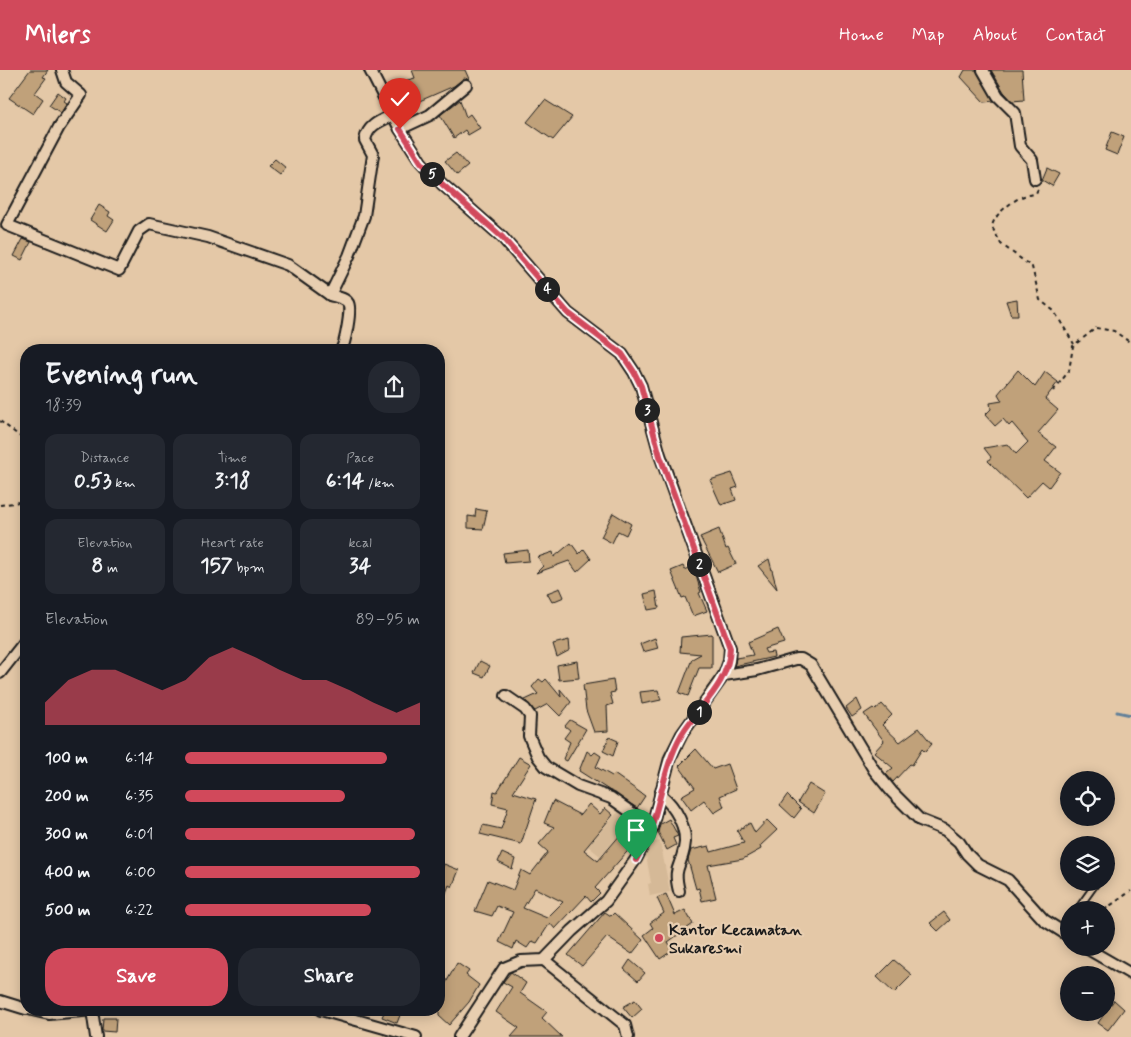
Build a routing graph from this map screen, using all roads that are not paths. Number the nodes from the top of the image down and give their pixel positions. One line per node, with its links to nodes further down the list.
1 (62, 70): 8 (street)
2 (370, 70): 5 (street)
3 (982, 70): 7 (street)
4 (466, 85): 6 (street)
5 (393, 115): 6 (street); 9 (street)
6 (400, 129): 13 (street)
7 (1035, 179)
8 (4, 223): 9 (street)
9 (330, 294): 10 (street)
10 (344, 344)
11 (20, 648): 12 (street)
12 (0, 673)
13 (724, 675): 15 (street); 18 (street)
14 (506, 696): 16 (street)
15 (660, 794): 16 (street); 17 (street)
16 (652, 826): 20 (street)
17 (679, 891)
18 (1060, 930)
19 (1100, 956): 21 (street)
20 (544, 960): 28 (street); 29 (street)
21 (1131, 974)
22 (0, 1002): 23 (street)
23 (20, 1007)
24 (93, 1016): 26 (street)
25 (342, 1016): 27 (street)
26 (96, 1037)
27 (416, 1037)
28 (459, 1037)
29 (628, 1037)

